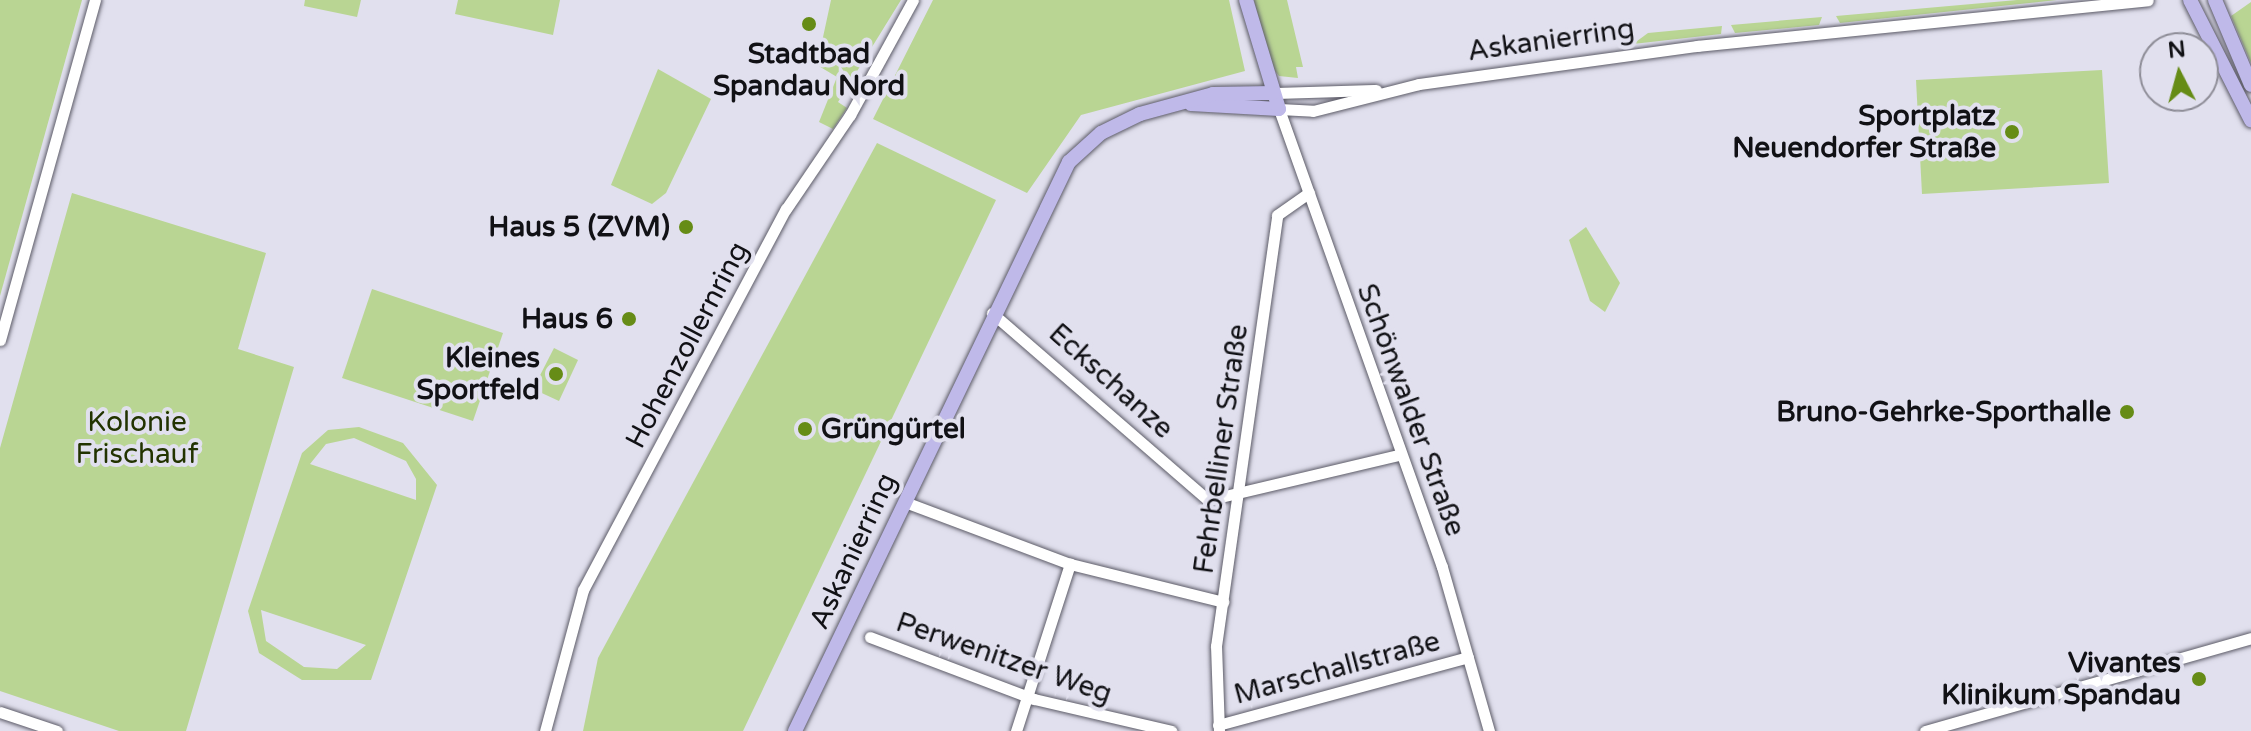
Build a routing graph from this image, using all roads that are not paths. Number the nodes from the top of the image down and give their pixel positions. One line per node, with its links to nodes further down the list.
1 (95, 0): 15 (street)
2 (913, 0): 28 (street, Hohenzollernring)
3 (1246, 0): 9 (main road)
4 (2148, 0): 8 (street, Askanierring)
5 (2190, 0): 12 (main road)
6 (2215, 0): 7 (main road)
7 (2251, 85)
8 (1390, 89): 9 (street, Askanierring); 11 (street, Askanierring)
9 (1273, 93): 10 (main road, Askanierring); 11 (main road)
10 (1179, 104): 11 (main road, Askanierring); 14 (main road, Askanierring)
11 (1279, 109): 13 (street, Schönwalder Straße)
12 (2251, 120)
13 (1309, 193): 16 (street, Schönwalder Straße); 17 (street, Fehrbelliner Straße)
14 (992, 313): 17 (street, Eckschanze); 18 (main road, Askanierring)
15 (0, 340)
16 (1399, 455): 17 (street); 23 (street, Schönwalder Straße)
17 (1239, 493): 20 (street, Fehrbelliner Straße)
18 (905, 502): 19 (street); 29 (main road, Askanierring)
19 (1070, 564): 20 (street); 24 (street)
20 (1223, 602): 26 (street, Fehrbelliner Straße)
21 (870, 637): 24 (street, Perwenitzer Weg)
22 (2251, 638): 33 (street)
23 (1468, 657): 26 (street, Marschallstraße); 32 (street, Schönwalder Straße)
24 (1027, 697): 30 (street); 31 (street, Perwenitzer Weg)
25 (0, 712): 27 (street)
26 (1218, 728)
27 (57, 731)
28 (545, 731)
29 (795, 731)
30 (1016, 731)
31 (1171, 731)
32 (1489, 731)
33 (1925, 731)

